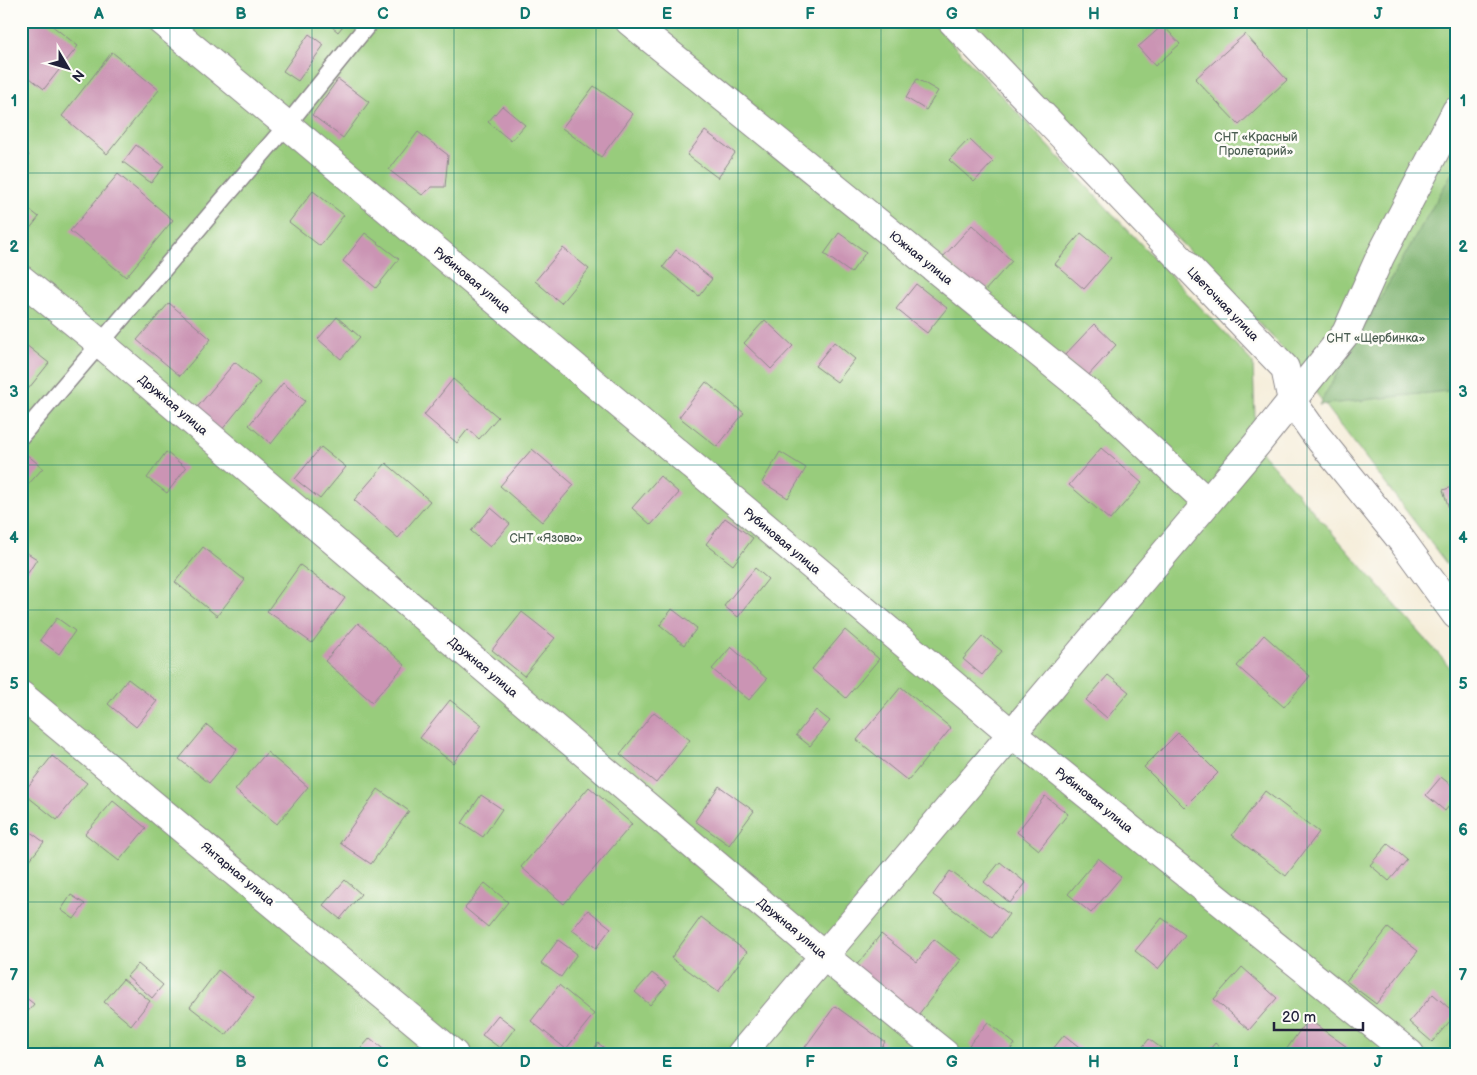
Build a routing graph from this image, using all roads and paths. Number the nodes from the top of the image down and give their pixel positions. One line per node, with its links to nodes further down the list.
1 (161, 21): 6 (street, Рубиновая улица)
2 (371, 21): 6 (lane)
3 (629, 21): 11 (street, Южная улица)
4 (952, 21): 9 (street, Цветочная улица)
5 (1456, 111): 9 (street)
6 (287, 125): 8 (lane); 14 (street, Рубиновая улица)
7 (21, 279): 8 (street, Дружная улица)
8 (100, 343): 10 (lane); 15 (street, Дружная улица)
9 (1292, 401): 11 (street); 12 (street, Цветочная улица)
10 (21, 436)
11 (1207, 502): 14 (street)
12 (1456, 615)
13 (21, 695): 16 (street, Янтарная улица)
14 (1012, 734): 15 (street); 19 (street, Рубиновая улица)
15 (824, 956): 17 (street); 18 (street, Дружная улица)
16 (454, 1054)
17 (741, 1054)
18 (945, 1054)
19 (1410, 1054)

